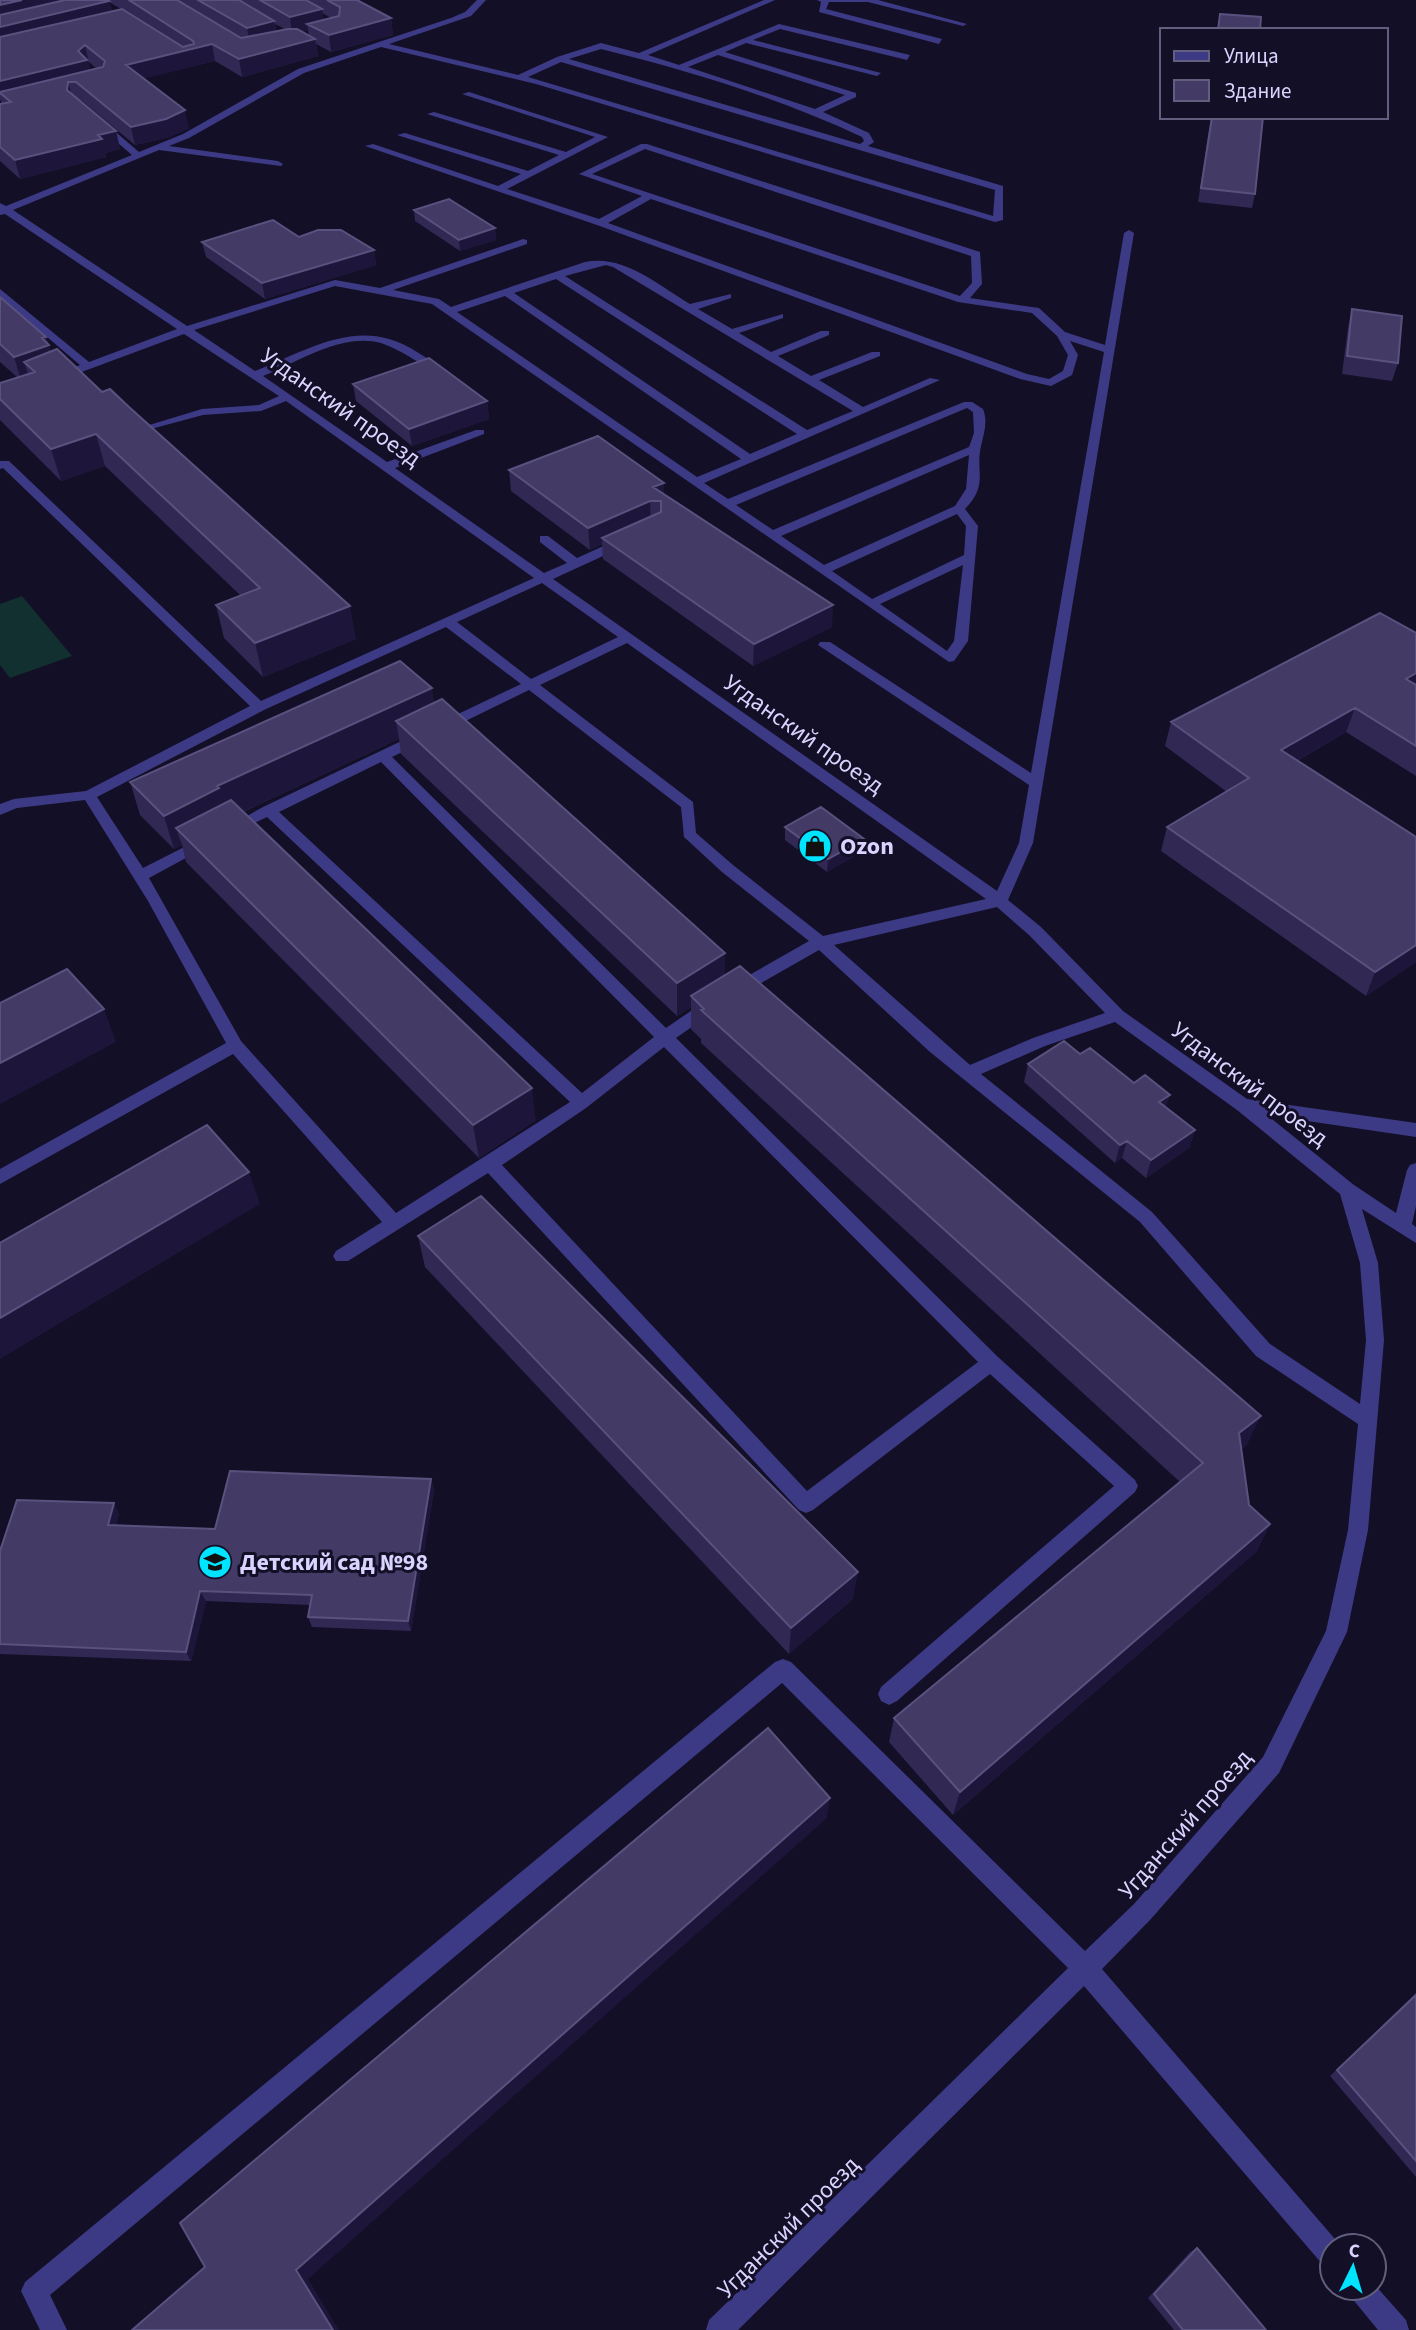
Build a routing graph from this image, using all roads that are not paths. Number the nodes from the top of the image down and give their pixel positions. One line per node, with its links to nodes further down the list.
1 (482, 0): 7 (street)
2 (771, 0): 10 (street)
3 (823, 0): 4 (street); 6 (street)
4 (963, 24)
5 (744, 40): 9 (street); 11 (street); 15 (street)
6 (939, 41)
7 (382, 45): 13 (street); 16 (street)
8 (320, 52): 13 (street)
9 (718, 52): 14 (street); 18 (street)
10 (640, 56): 12 (street); 14 (street)
11 (907, 57)
12 (559, 59): 16 (street); 23 (street)
13 (334, 60): 24 (street)
14 (679, 68): 18 (street)
15 (877, 73)
16 (520, 77): 23 (street)
17 (466, 94): 25 (street)
18 (816, 112): 23 (street)
19 (431, 114): 25 (street)
20 (97, 121): 26 (street)
21 (402, 135): 28 (street)
22 (370, 146): 29 (street)
23 (861, 147)
24 (157, 148): 26 (street); 27 (street)
25 (567, 155): 28 (street)
26 (139, 156): 31 (street)
27 (278, 164)
28 (529, 174): 29 (street)
29 (499, 189): 32 (street)
30 (650, 195): 32 (street); 40 (street); 40 (street)
31 (2, 209): 44 (street, Угданский проезд)
32 (600, 223): 47 (street)
33 (1129, 233): 48 (street)
34 (523, 242): 36 (street)
35 (557, 275): 38 (street); 41 (street); 61 (street)
36 (381, 290): 42 (street); 44 (street)
37 (0, 292): 51 (street)
38 (506, 292): 42 (street); 63 (street)
39 (727, 296): 41 (street)
40 (962, 300): 47 (street)
41 (689, 308): 45 (street)
42 (449, 311): 66 (street)
43 (779, 316): 45 (street)
44 (184, 330): 51 (street); 52 (street, Угданский проезд)
45 (730, 333): 50 (street)
46 (825, 333): 50 (street)
47 (1061, 334): 48 (street)
48 (1109, 350): 85 (street)
49 (876, 354): 54 (street)
50 (770, 356): 54 (street)
51 (87, 366): 56 (street)
52 (253, 376): 53 (street); 57 (street, Угданский проезд)
53 (455, 379)
54 (810, 380): 58 (street)
55 (934, 380): 58 (street)
56 (40, 385)
57 (287, 397): 59 (street); 65 (street, Угданский проезд)
58 (862, 411): 61 (street)
59 (130, 422)
60 (480, 432): 65 (street)
61 (806, 435): 63 (street)
62 (974, 449): 67 (street); 68 (street); 69 (street)
63 (750, 459): 66 (street)
64 (0, 465): 83 (street)
65 (384, 467): 75 (street, Угданский проезд)
66 (696, 482): 67 (street)
67 (727, 504): 69 (street)
68 (959, 509): 72 (street); 74 (street)
69 (772, 536): 74 (street)
70 (633, 538): 73 (street)
71 (544, 539): 73 (street)
72 (970, 557): 76 (street); 76 (street)
73 (576, 563): 75 (street)
74 (823, 570): 76 (street)
75 (540, 578): 77 (street); 78 (street, Угданский проезд)
76 (871, 604)
77 (447, 621): 80 (street); 81 (street)
78 (625, 639): 81 (street); 90 (street, Угданский проезд)
79 (825, 645): 85 (street)
80 (330, 674): 82 (street); 83 (street)
81 (531, 684): 84 (street); 91 (street)
82 (348, 689)
83 (259, 707): 86 (street)
84 (382, 755): 88 (street); 93 (street)
85 (1036, 783): 90 (street)
86 (89, 795): 87 (street); 89 (street)
87 (0, 810)
88 (268, 810): 89 (street); 96 (street)
89 (138, 877): 94 (street)
90 (1000, 901): 91 (street); 92 (street, Угданский проезд)
91 (818, 943): 93 (street); 95 (street)
92 (1117, 1015): 95 (street); 97 (street, Угданский проезд)
93 (663, 1036): 96 (street); 106 (street)
94 (235, 1045): 101 (street); 103 (street)
95 (968, 1073): 107 (street)
96 (581, 1102): 99 (street)
97 (1243, 1105): 98 (street); 102 (street, Угданский проезд)
98 (1416, 1130)
99 (490, 1164): 103 (street); 106 (street)
100 (1416, 1170): 104 (street)
101 (0, 1177)
102 (1348, 1191): 104 (street); 107 (street, Угданский проезд)
103 (394, 1223): 105 (street)
104 (1409, 1232)
105 (342, 1256)
106 (991, 1363): 108 (street)
107 (1367, 1420): 109 (street, Угданский проезд)
108 (889, 1694)
109 (1085, 1968): 110 (street); 112 (street); 113 (street, Угданский проезд)
110 (1318, 2240)
111 (1372, 2302): 114 (street)
112 (54, 2330)
113 (719, 2330)
114 (1396, 2330)

